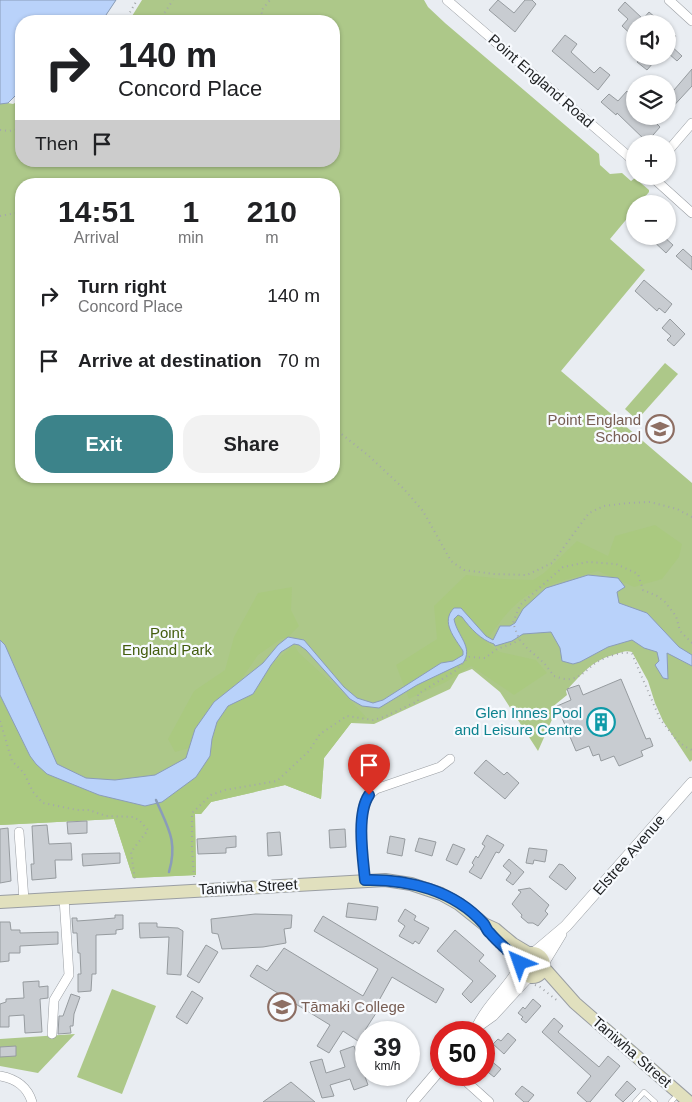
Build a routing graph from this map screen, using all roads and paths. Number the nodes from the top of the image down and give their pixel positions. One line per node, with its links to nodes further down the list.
1 (137, 0): 6 (path)
2 (173, 0): 7 (path)
3 (270, 0): 8 (path)
4 (447, 0): 14 (street, Point England Road)
5 (669, 0): 9 (street)
6 (128, 15)
7 (162, 15)
8 (262, 15)
9 (692, 20)
10 (692, 123): 13 (street)
11 (0, 130): 12 (path)
12 (15, 130)
13 (676, 142)
14 (626, 154)
15 (661, 185): 17 (street)
16 (15, 213): 18 (path)
17 (692, 213)
18 (0, 216)
19 (340, 433): 20 (path)
20 (692, 517)
21 (519, 638): 22 (path); 24 (path); 28 (path)
22 (692, 643)
23 (0, 721): 29 (path)
24 (692, 750)
25 (450, 759): 30 (street)
26 (692, 783): 34 (street, Elstree Avenue)
27 (19, 832): 32 (street)
28 (194, 877)
29 (135, 880)
30 (365, 880): 31 (main road, Taniwha Street); 35 (main road, Taniwha Street)
31 (64, 898): 32 (main road, Taniwha Street); 42 (street)
32 (24, 900): 33 (main road, Taniwha Street)
33 (0, 902)
34 (566, 926): 36 (street, Elstree Avenue); 37 (street, Elstree Avenue)
35 (484, 929): 37 (main road, Taniwha Street); 37 (path)
36 (544, 965): 37 (main road); 37 (main road, Taniwha Street); 40 (main road, Taniwha Street)
37 (525, 966): 40 (main road, Taniwha Street); 41 (street, Elstree Avenue)
38 (551, 990): 39 (path)
39 (548, 994)
40 (574, 1003): 46 (main road, Taniwha Street)
41 (486, 1021)
42 (52, 1034)
43 (0, 1076): 47 (street)
44 (430, 1081): 48 (street)
45 (472, 1086): 49 (street)
46 (675, 1098): 52 (main road, Taniwha Street)
47 (32, 1102)
48 (412, 1102)
49 (490, 1102)
50 (635, 1102): 51 (lane)
51 (655, 1102)
52 (689, 1102)

